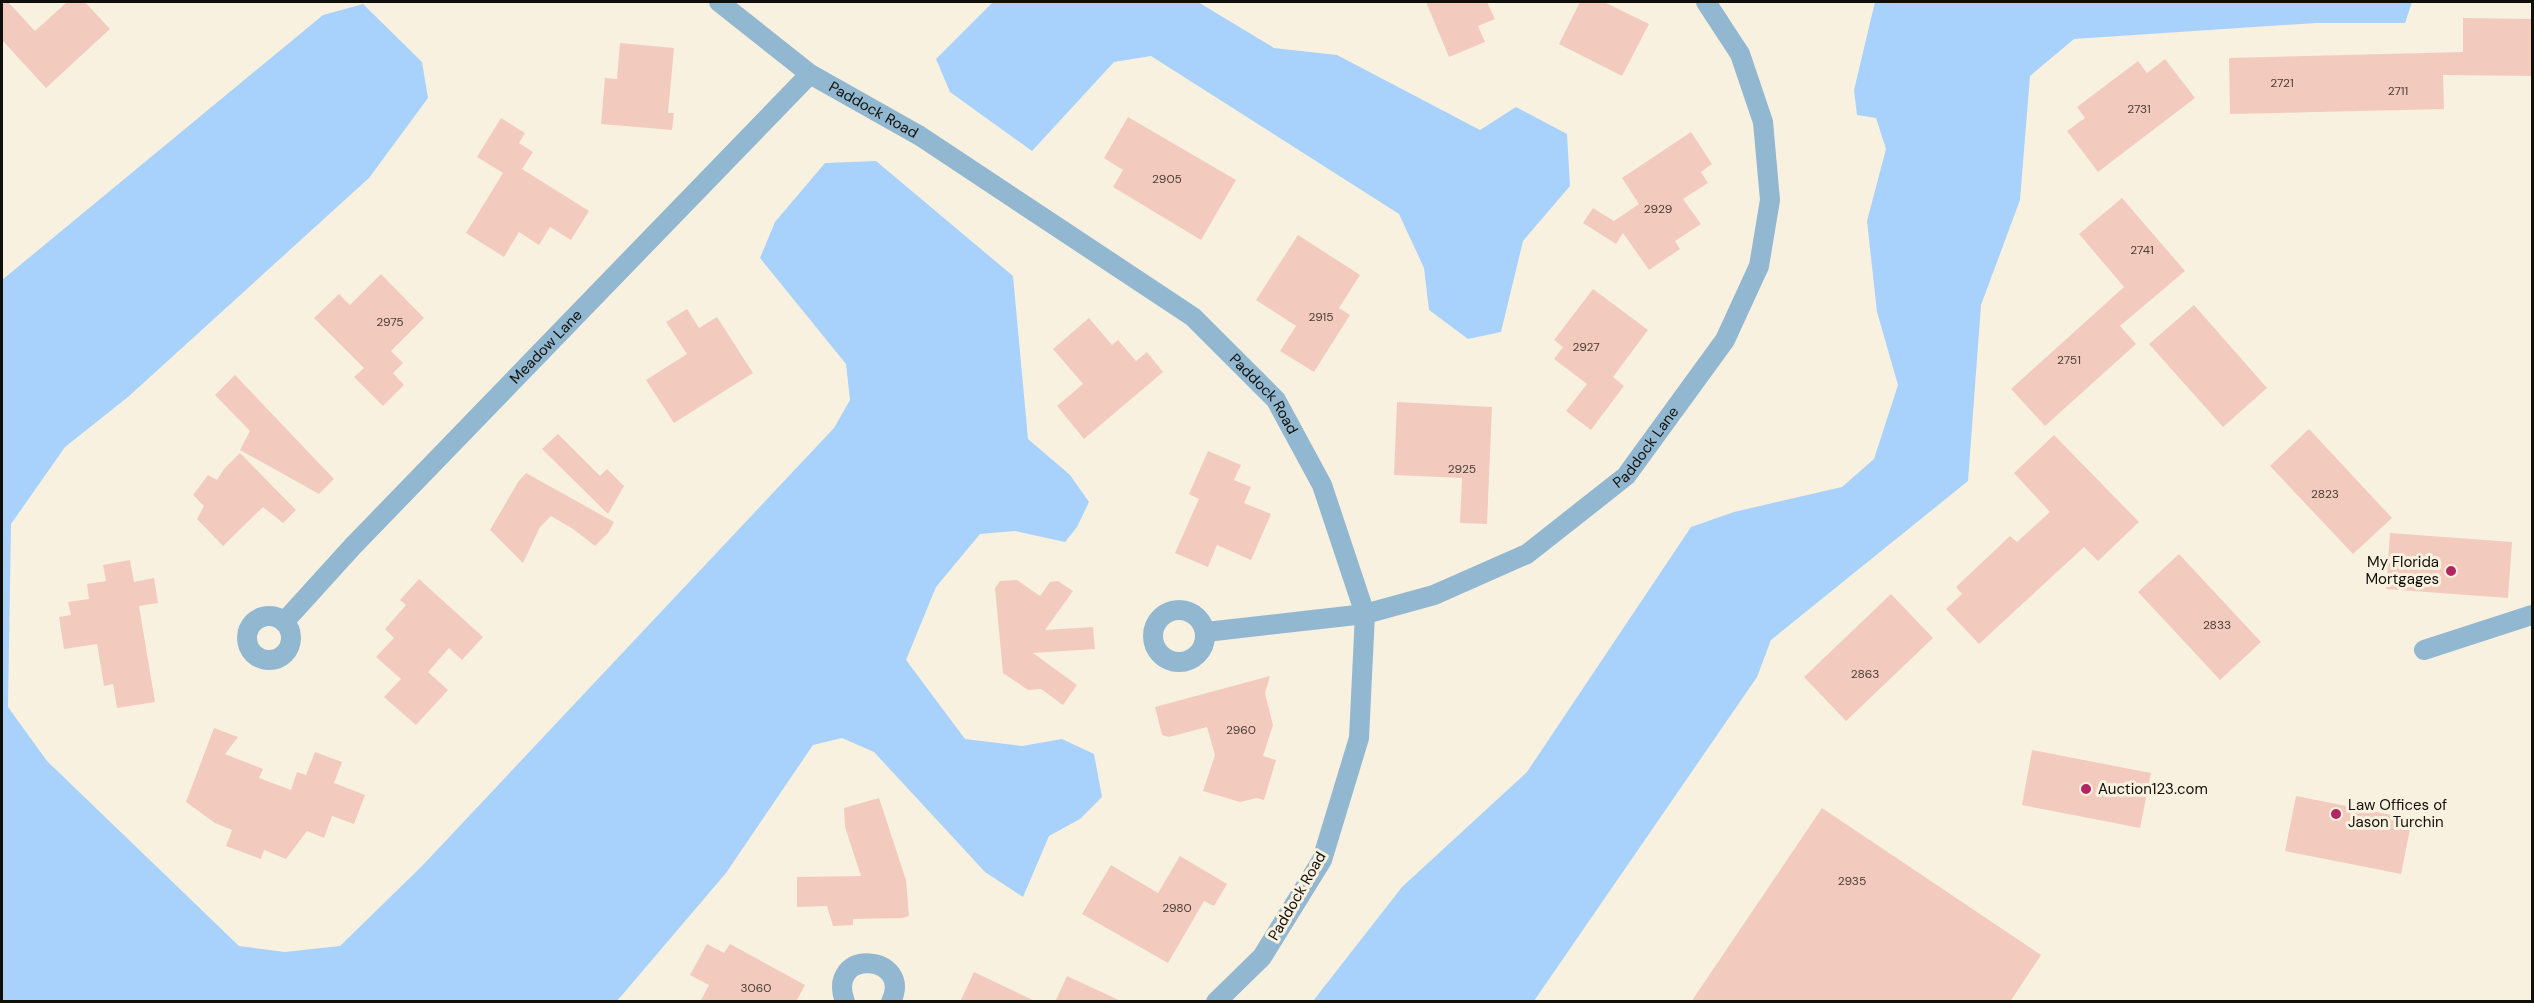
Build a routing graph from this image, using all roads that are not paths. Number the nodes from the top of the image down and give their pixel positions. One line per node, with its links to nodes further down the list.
1 (719, 2): 3 (street, Paddock Road)
2 (1706, 2): 4 (street, Paddock Lane)
3 (810, 74): 4 (street, Paddock Road); 6 (street, Meadow Lane)
4 (1365, 614): 7 (street, Paddock Lane); 11 (street, Paddock Road)
5 (2532, 615): 8 (street)
6 (284, 622)
7 (1206, 633)
8 (2424, 650)
9 (845, 1002): 10 (street)
10 (891, 1002)
11 (1216, 1002)

